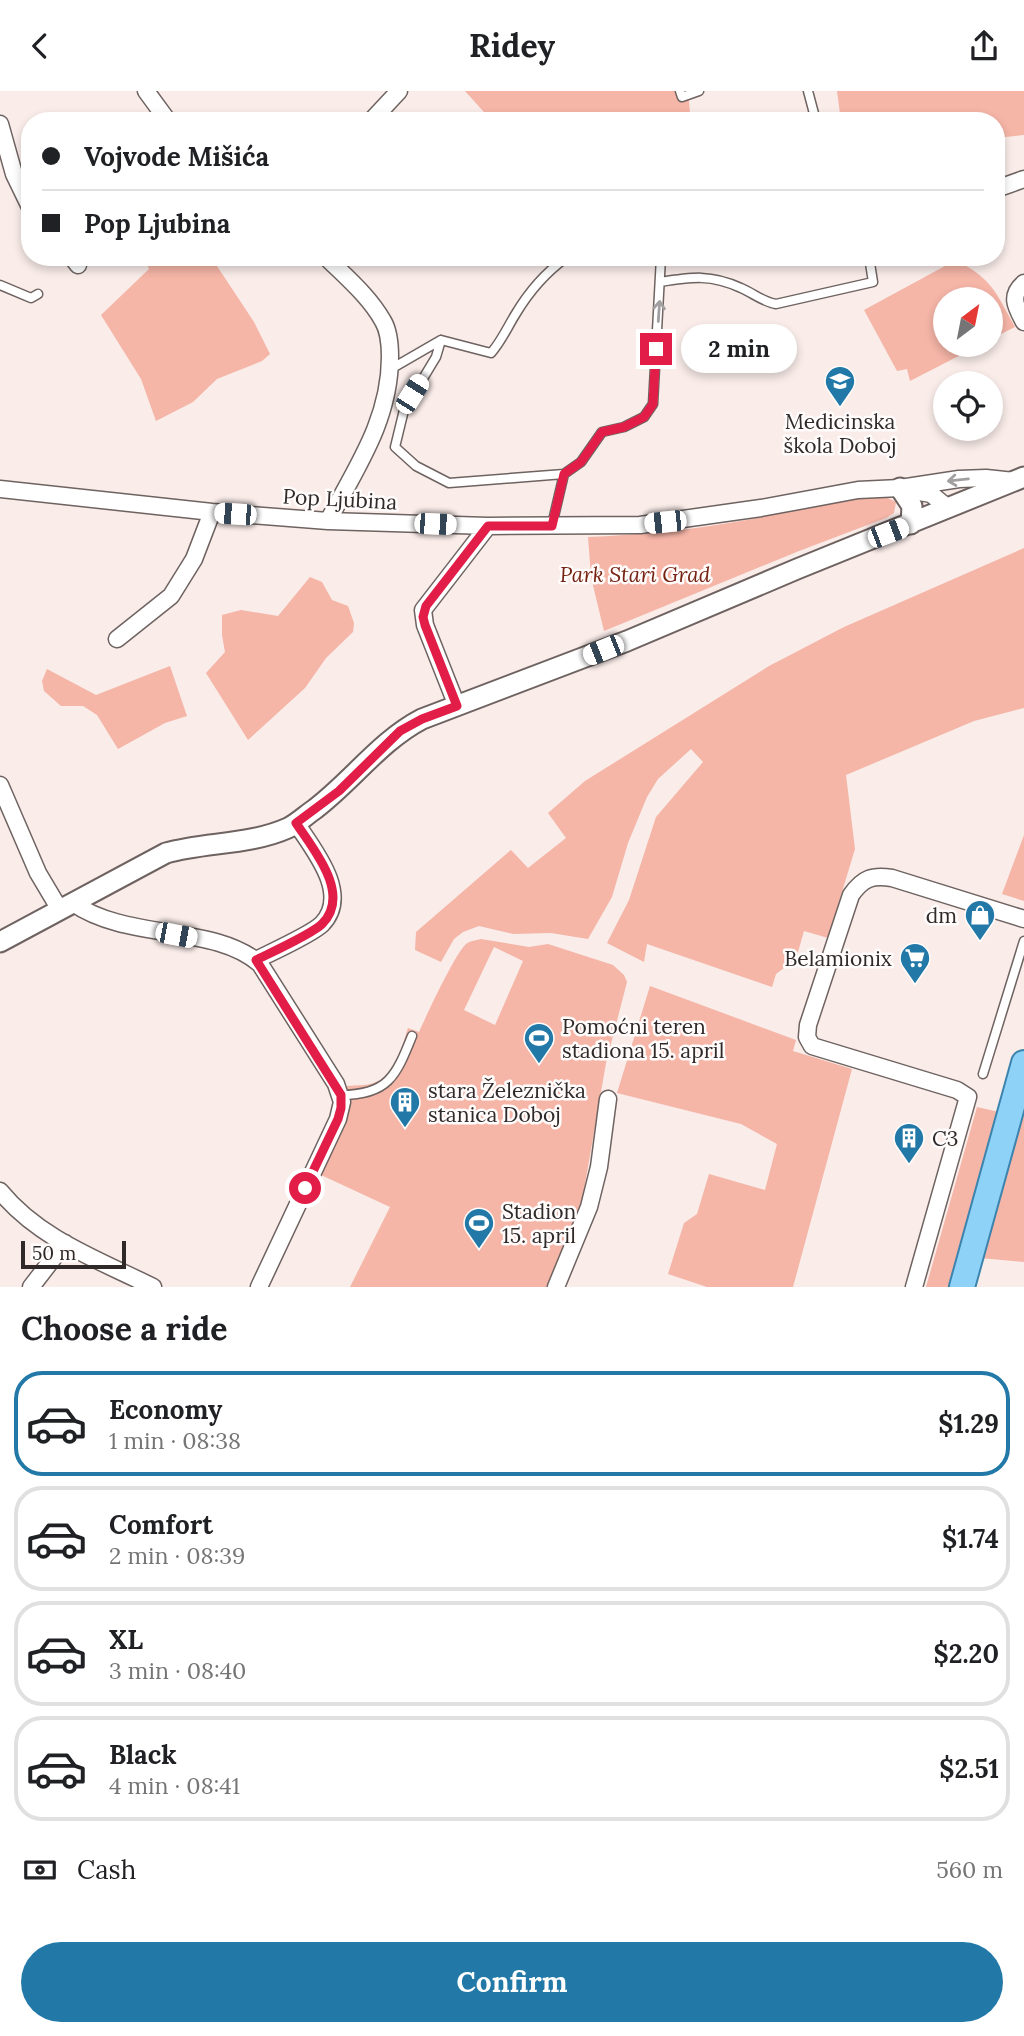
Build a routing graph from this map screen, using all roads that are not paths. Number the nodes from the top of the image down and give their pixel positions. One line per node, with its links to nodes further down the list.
1 (146, 91): 6 (street)
2 (399, 91): 7 (street)
3 (680, 91): 4 (lane)
4 (699, 91)
5 (808, 91): 8 (lane)
6 (161, 112)
7 (379, 112)
8 (814, 112)
9 (0, 124): 12 (street)
10 (1024, 179): 11 (street)
11 (1005, 186)
12 (21, 188)
13 (335, 266): 23 (street)
14 (557, 266): 22 (lane)
15 (661, 266): 17 (lane)
16 (870, 266): 17 (lane)
17 (660, 282): 24 (lane, one-way to 17)
18 (1024, 283): 21 (street)
19 (0, 285): 20 (lane)
20 (38, 294)
21 (1024, 322)
22 (441, 340): 23 (lane); 24 (lane)
23 (390, 366): 30 (street)
24 (564, 474): 33 (lane)
25 (1020, 479): 26 (street, one-way to 26); 28 (street)
26 (900, 488): 28 (street); 31 (street); 33 (street, Pop Ljubina)
27 (0, 489): 29 (street, Pop Ljubina)
28 (948, 508): 31 (street)
29 (212, 512): 30 (street, Pop Ljubina); 34 (street)
30 (328, 521): 32 (street, Pop Ljubina)
31 (911, 524): 35 (street)
32 (488, 526): 33 (street, Pop Ljubina); 35 (street)
33 (552, 526)
34 (117, 639)
35 (457, 706): 37 (street)
36 (0, 785): 38 (street)
37 (296, 823): 38 (street); 42 (street)
38 (67, 907): 41 (street); 42 (street)
39 (1021, 916): 54 (street)
40 (1024, 941): 45 (lane)
41 (0, 942)
42 (256, 960): 46 (street)
43 (412, 1036): 46 (lane)
44 (1024, 1063): 55 (main road)
45 (983, 1074)
46 (341, 1095): 52 (street)
47 (608, 1099): 53 (street)
48 (0, 1191): 49 (street)
49 (65, 1243): 50 (street); 51 (street)
50 (32, 1287)
51 (153, 1287)
52 (259, 1287)
53 (556, 1287)
54 (914, 1287)
55 (962, 1287)

